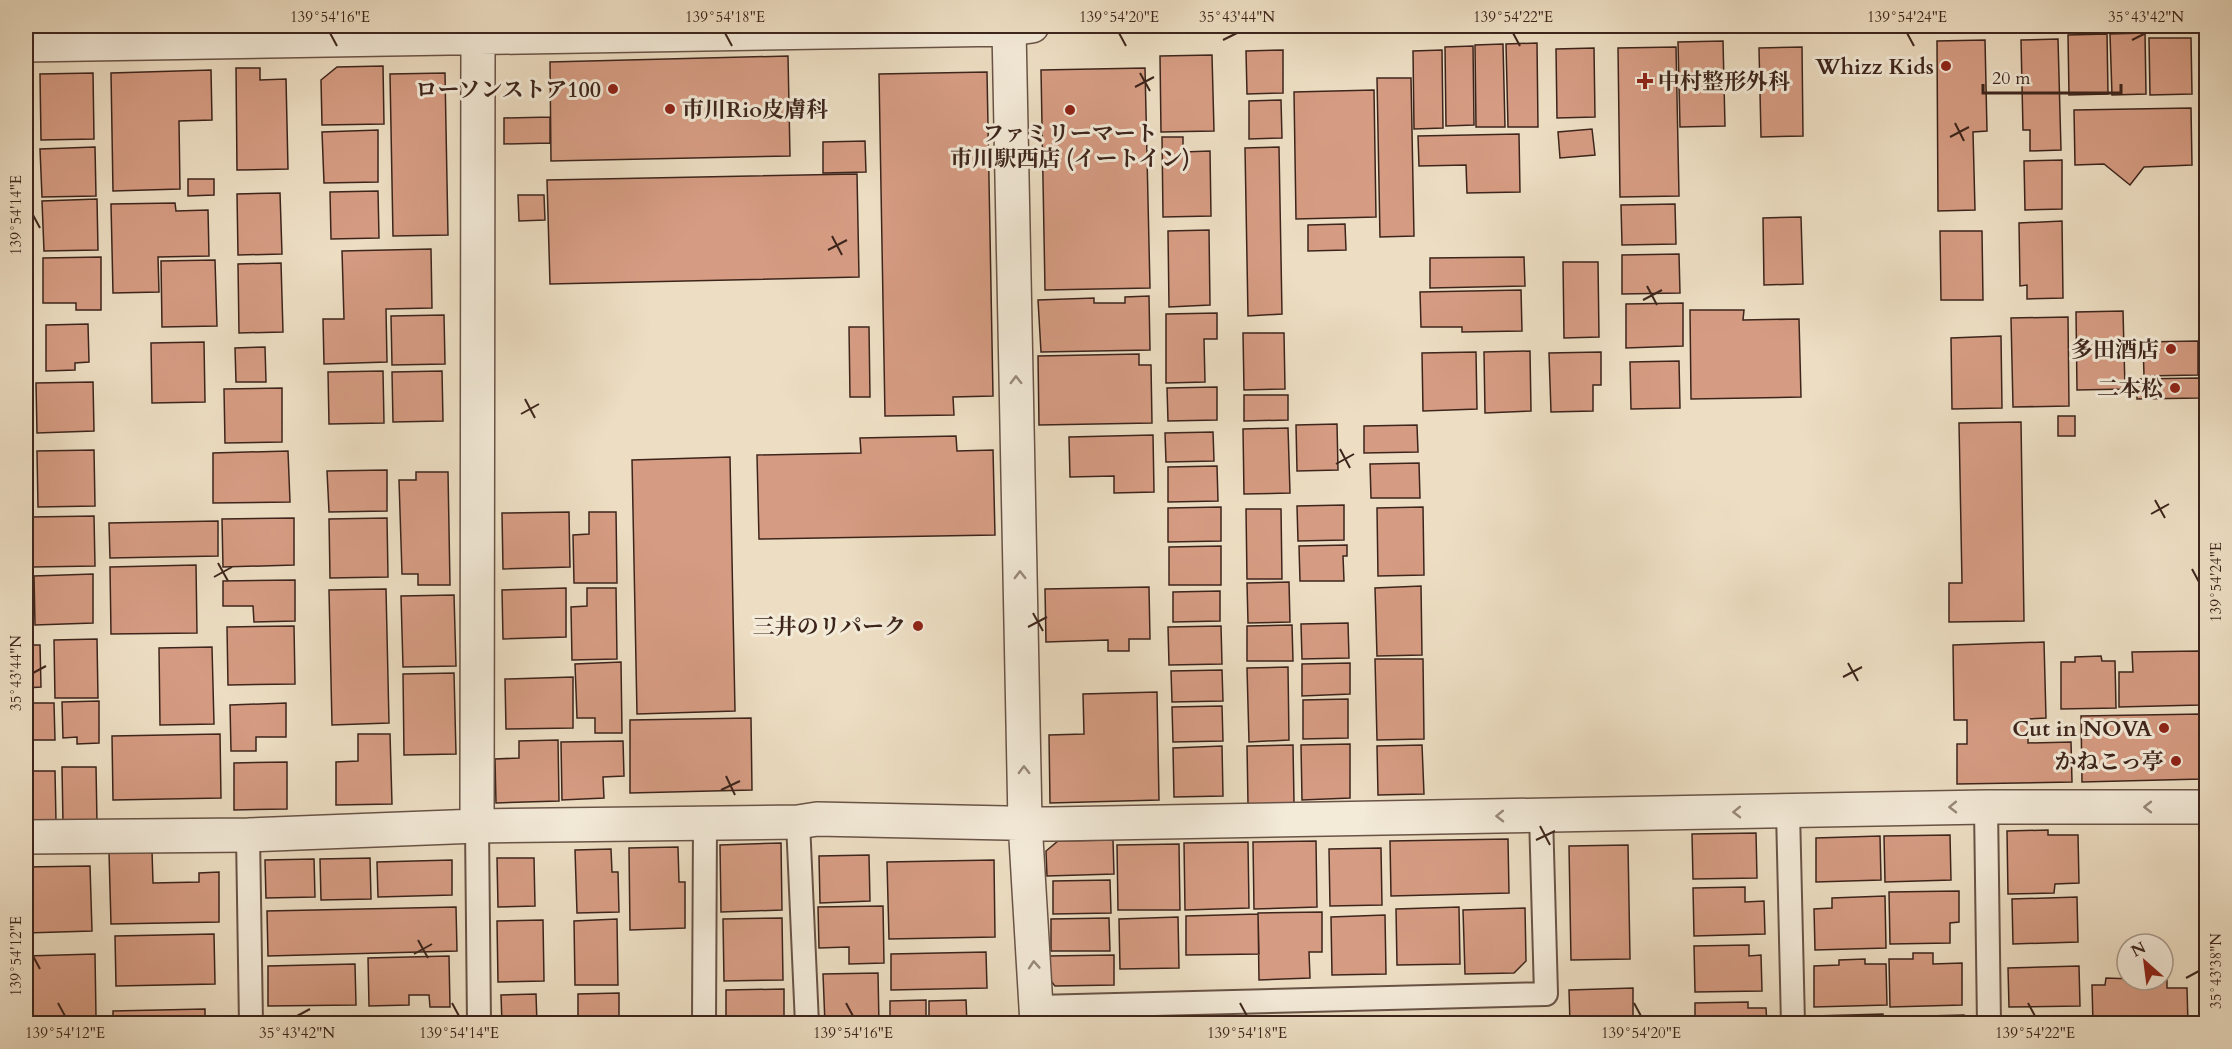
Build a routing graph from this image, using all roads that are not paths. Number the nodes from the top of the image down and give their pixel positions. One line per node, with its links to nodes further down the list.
1 (1024, 26): 2 (street); 10 (street, one-way to 1)
2 (477, 35): 3 (street); 11 (street)
3 (26, 45)
4 (1986, 807): 5 (street, one-way to 4); 6 (street, one-way to 6); 20 (lane)
5 (2206, 807)
6 (1788, 811): 7 (street, one-way to 7); 19 (lane)
7 (1541, 815): 10 (street, one-way to 10); 14 (lane)
8 (705, 822): 9 (street); 11 (street); 17 (lane)
9 (798, 822): 10 (street); 18 (lane)
10 (1025, 822): 14 (street, one-way to 10)
11 (477, 826): 12 (street); 16 (lane)
12 (248, 835): 13 (street); 15 (lane)
13 (26, 837)
14 (1037, 1015)
15 (251, 1023)
16 (479, 1023)
17 (704, 1023)
18 (807, 1023)
19 (1793, 1023)
20 (1989, 1023)

